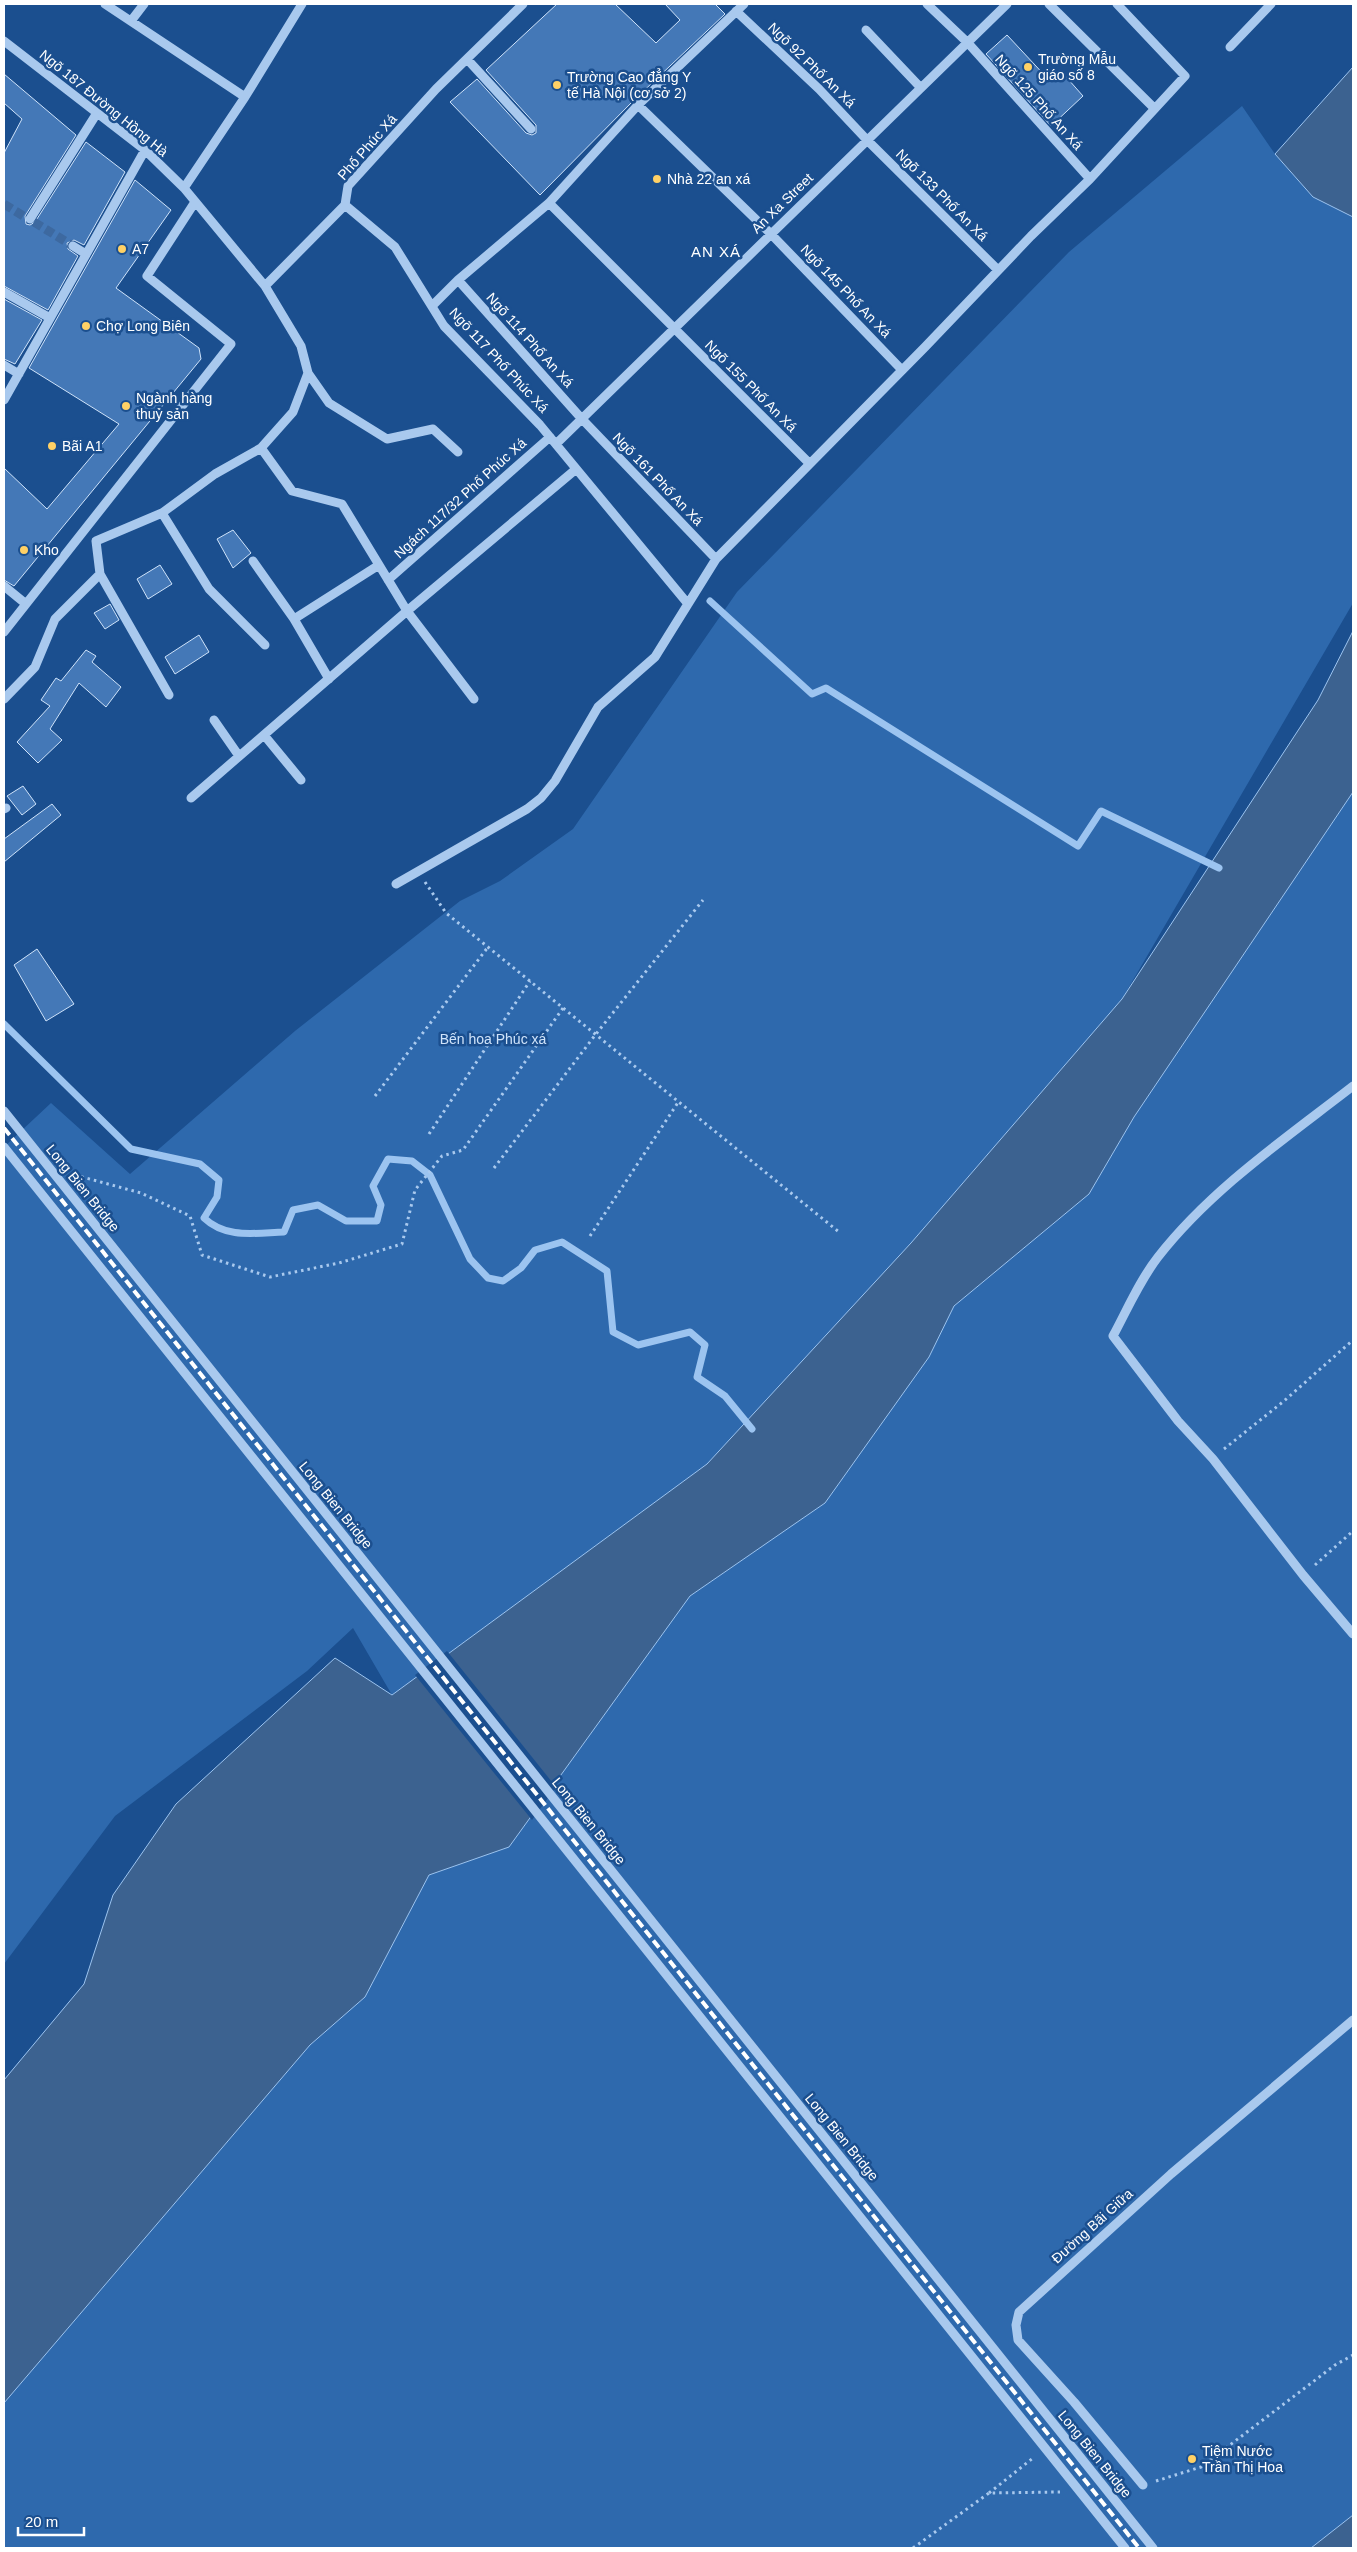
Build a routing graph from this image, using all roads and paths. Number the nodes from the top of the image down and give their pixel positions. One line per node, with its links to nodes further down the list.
1 (105, 4): 12 (street)
2 (144, 4): 12 (street)
3 (302, 4): 19 (street)
4 (523, 4): 17 (street, Phố Phúc Xá)
5 (744, 4): 11 (street)
6 (928, 4): 15 (street, Ngõ 125 Phố An Xá)
7 (1007, 4): 15 (street, An Xa Street)
8 (1049, 4): 21 (street)
9 (1117, 4): 21 (street)
10 (1270, 4): 16 (street)
11 (736, 11): 20 (street); 24 (street, Ngõ 92 Phố An Xá)
12 (131, 21): 19 (street)
13 (866, 30): 18 (street)
14 (4, 41): 22 (street, Ngõ 187 Đường Hồng Hà)
15 (968, 43): 18 (street, An Xa Street); 26 (street, Ngõ 125 Phố An Xá)
16 (1230, 47)
17 (467, 59): 23 (street); 30 (street, Phố Phúc Xá)
18 (921, 88): 24 (street, An Xa Street)
19 (245, 97): 27 (street)
20 (638, 105): 29 (street); 32 (street, Ngõ 145 Phố An Xá)
21 (1154, 108): 26 (street)
22 (97, 113): 25 (street, Ngõ 187 Đường Hồng Hà); 31 (street)
23 (531, 129)
24 (867, 140): 32 (street, An Xa Street); 35 (street, Ngõ 133 Phố An Xá)
25 (145, 150): 27 (street, Ngõ 187 Đường Hồng Hà); 34 (street)
26 (1090, 179): 35 (street)
27 (184, 188): 28 (street)
28 (196, 202): 37 (street); 60 (street)
29 (549, 203): 36 (street); 41 (street, Ngõ 155 Phố An Xá)
30 (345, 205): 37 (street, Phố Phúc Xá); 39 (street, Ngõ 117 Phố Phúc Xá)
31 (29, 219)
32 (770, 233): 41 (street, An Xa Street); 43 (street, Ngõ 145 Phố An Xá)
33 (73, 246): 34 (street)
34 (86, 254): 40 (street)
35 (998, 270): 43 (street)
36 (458, 280): 39 (street); 47 (street, Ngõ 114 Phố An Xá)
37 (264, 286): 44 (street)
38 (4, 292): 40 (street)
39 (432, 306): 48 (street, Ngõ 117 Phố Phúc Xá)
40 (50, 318): 45 (street)
41 (674, 328): 47 (street, An Xa Street); 51 (street, Ngõ 155 Phố An Xá)
42 (4, 365): 45 (street)
43 (901, 369): 51 (street)
44 (308, 373): 49 (street); 50 (street)
45 (18, 374): 46 (street)
46 (4, 400)
47 (581, 418): 48 (street, An Xa Street); 54 (street, Ngõ 161 Phố An Xá)
48 (553, 440): 52 (street, Ngõ 117 Phố Phúc Xá); 58 (street, Ngách 117/32 Phố Phúc Xá)
49 (261, 448): 53 (street); 56 (street)
50 (458, 452)
51 (810, 463): 54 (street)
52 (575, 470): 61 (street, Ngõ 117 Phố Phúc Xá); 62 (street)
53 (162, 513): 57 (street); 65 (street)
54 (716, 559): 61 (street)
55 (253, 561): 63 (street)
56 (379, 565): 58 (street); 63 (street)
57 (100, 574): 67 (street); 68 (street)
58 (388, 580): 62 (street)
59 (4, 586): 60 (street)
60 (26, 604): 64 (street)
61 (688, 604): 75 (street)
62 (407, 611): 66 (street); 69 (street)
63 (294, 619): 66 (street)
64 (4, 632)
65 (265, 645)
66 (329, 679): 71 (street)
67 (168, 695)
68 (4, 699)
69 (474, 699)
70 (214, 720): 72 (street)
71 (264, 735): 72 (street); 73 (street)
72 (239, 756): 74 (street)
73 (301, 780)
74 (191, 798)
75 (418, 872): 76 (street); 78 (path)
76 (396, 884)
77 (703, 900): 81 (path)
78 (488, 947): 79 (path); 83 (path)
79 (530, 981): 80 (path); 86 (path)
80 (564, 1008): 81 (path); 89 (path)
81 (596, 1034): 84 (path); 88 (path)
82 (1353, 1086): 93 (street)
83 (375, 1096)
84 (679, 1101): 90 (path); 91 (path)
85 (4, 1111): 105 (street, Long Bien Bridge, bridge)
86 (429, 1134)
87 (4, 1147): 99 (street, bridge)
88 (494, 1168)
89 (67, 1173)
90 (839, 1232)
91 (590, 1236)
92 (1353, 1340): 93 (path)
93 (1213, 1459): 95 (street)
94 (1353, 1531): 95 (path)
95 (1303, 1575): 96 (street)
96 (1353, 1634)
97 (1353, 2020): 100 (street, Đường Bãi Giữa)
98 (1353, 2355): 100 (path)
99 (1045, 2448): 102 (path); 104 (street, bridge)
100 (1142, 2485)
101 (1065, 2492): 102 (path)
102 (989, 2493): 103 (path)
103 (913, 2548)
104 (1125, 2548)
105 (1153, 2548)

